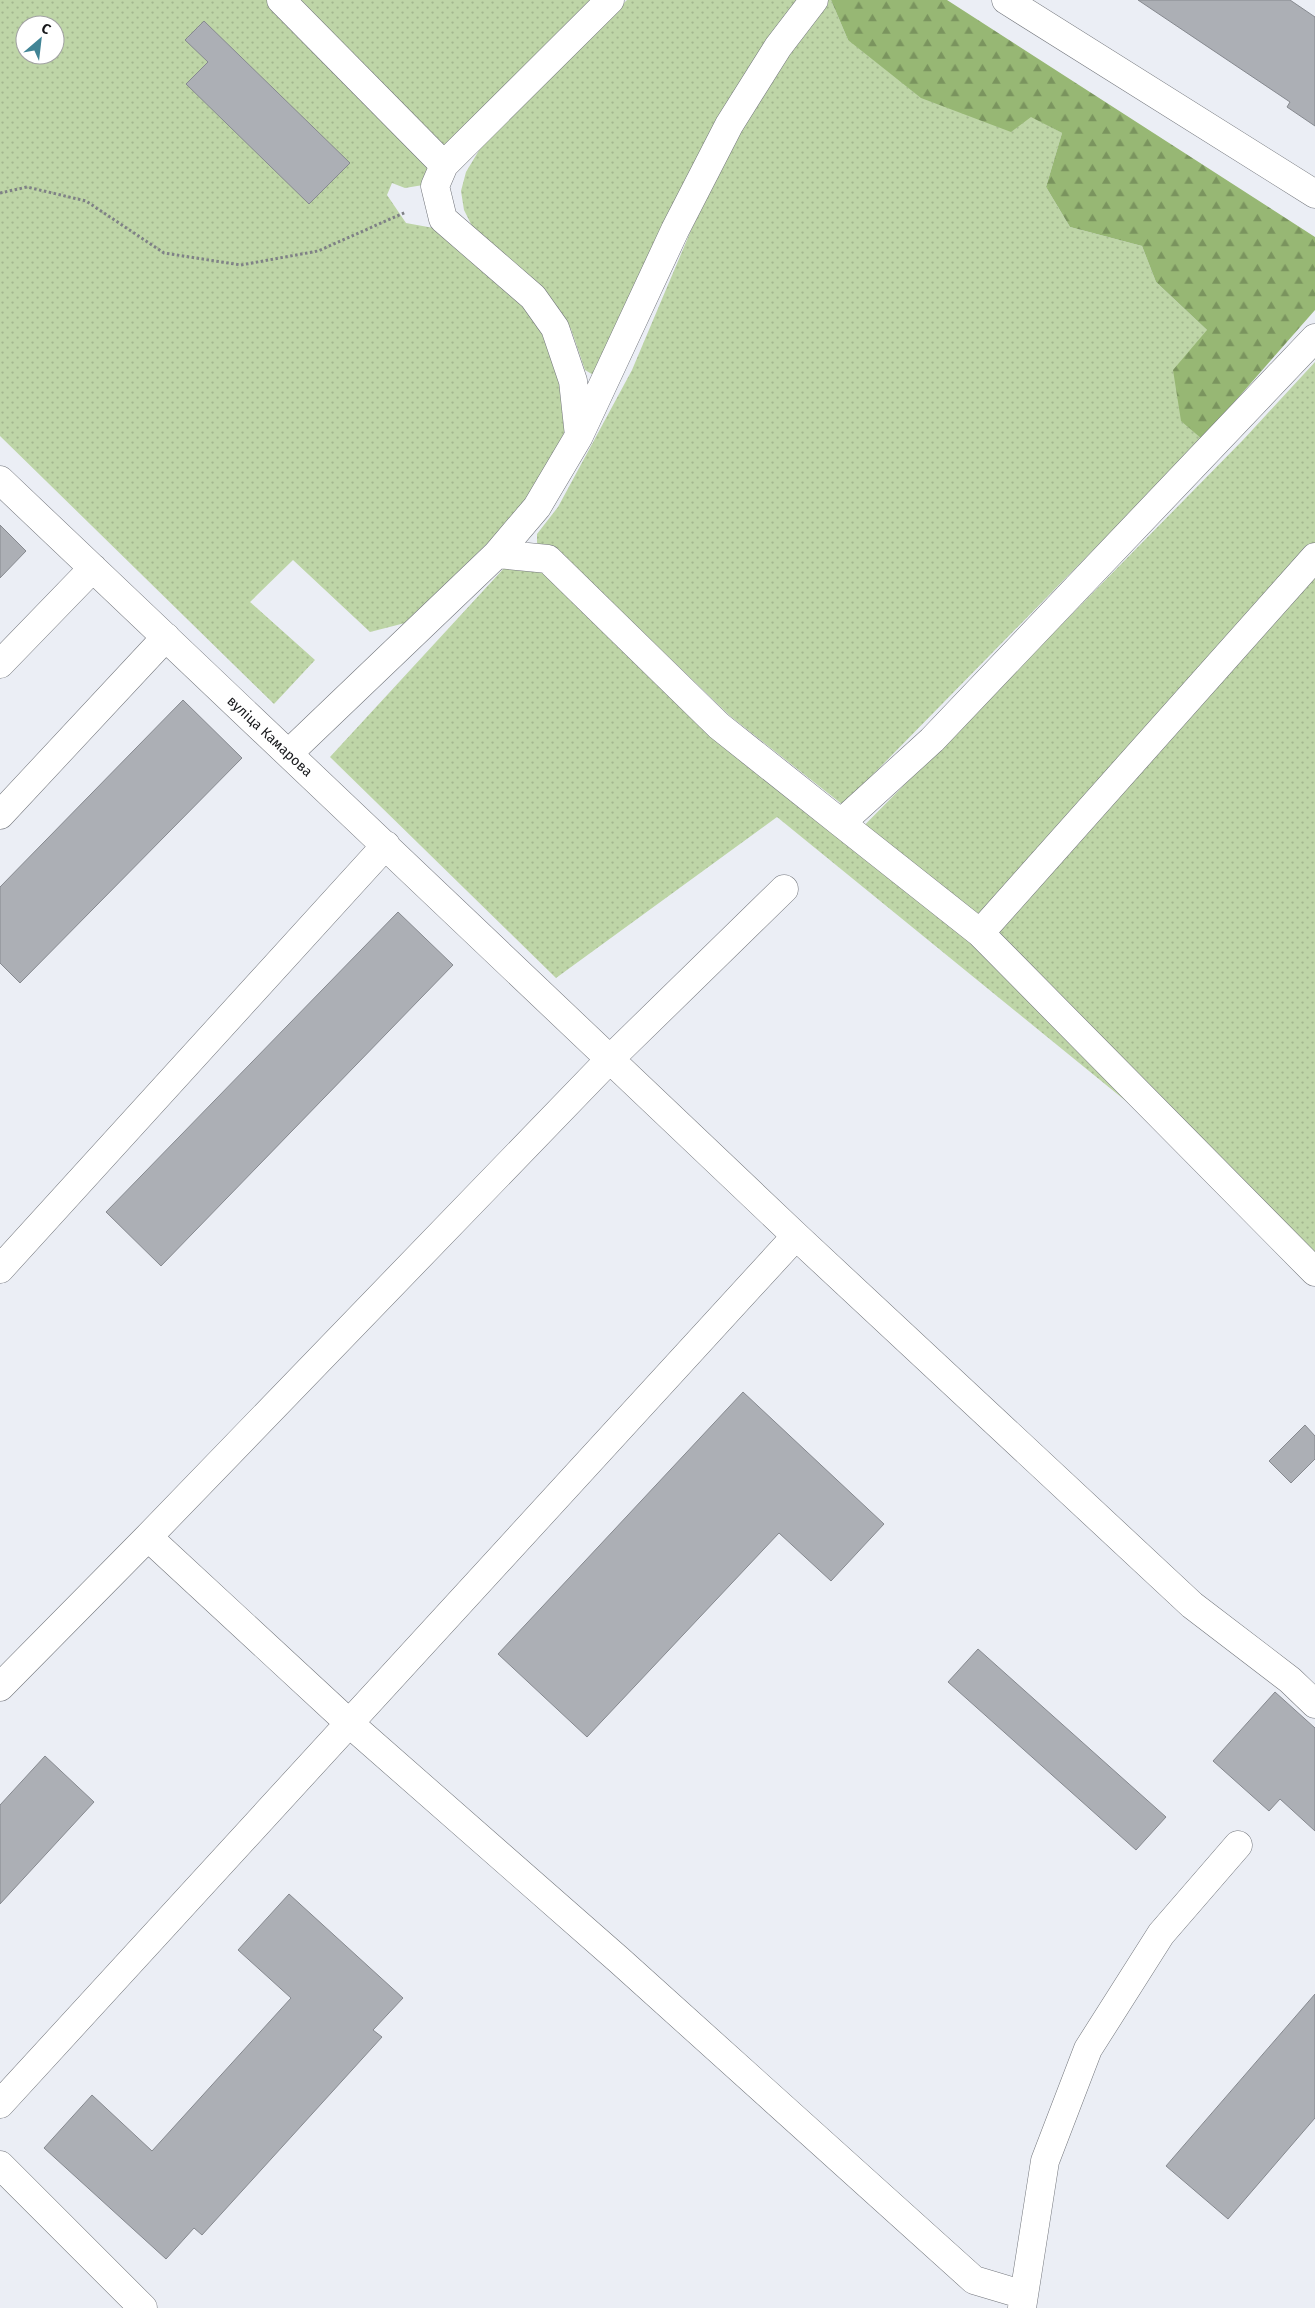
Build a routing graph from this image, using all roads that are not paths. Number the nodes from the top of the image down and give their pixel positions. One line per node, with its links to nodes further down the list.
1 (281, 0): 5 (street)
2 (610, 0): 5 (street)
3 (814, 0): 8 (street)
4 (1006, 0): 6 (street)
5 (444, 165): 8 (street)
6 (1315, 194)
7 (1315, 338): 17 (street)
8 (578, 436): 10 (street)
9 (0, 480): 12 (street, вуліца Камарова)
10 (497, 554): 15 (street); 17 (street)
11 (1315, 557): 20 (street)
12 (93, 568): 13 (street, вуліца Камарова); 14 (street)
13 (166, 636): 15 (street, вуліца Камарова); 16 (street)
14 (0, 664)
15 (289, 753): 18 (street, вуліца Камарова)
16 (0, 815)
17 (841, 823): 20 (street)
18 (386, 845): 21 (street, вуліца Камарова); 23 (street)
19 (784, 889): 21 (street)
20 (980, 933): 24 (street)
21 (611, 1058): 22 (street, вуліца Камарова); 25 (street)
22 (796, 1236): 27 (street, вуліца Камарова); 28 (street)
23 (0, 1269)
24 (1315, 1272)
25 (148, 1537): 26 (street); 28 (street)
26 (0, 1687)
27 (1315, 1704)
28 (349, 1723): 30 (street); 32 (street)
29 (1238, 1845): 32 (street)
30 (0, 2104)
31 (0, 2165): 33 (street)
32 (1023, 2302)
33 (143, 2308)

